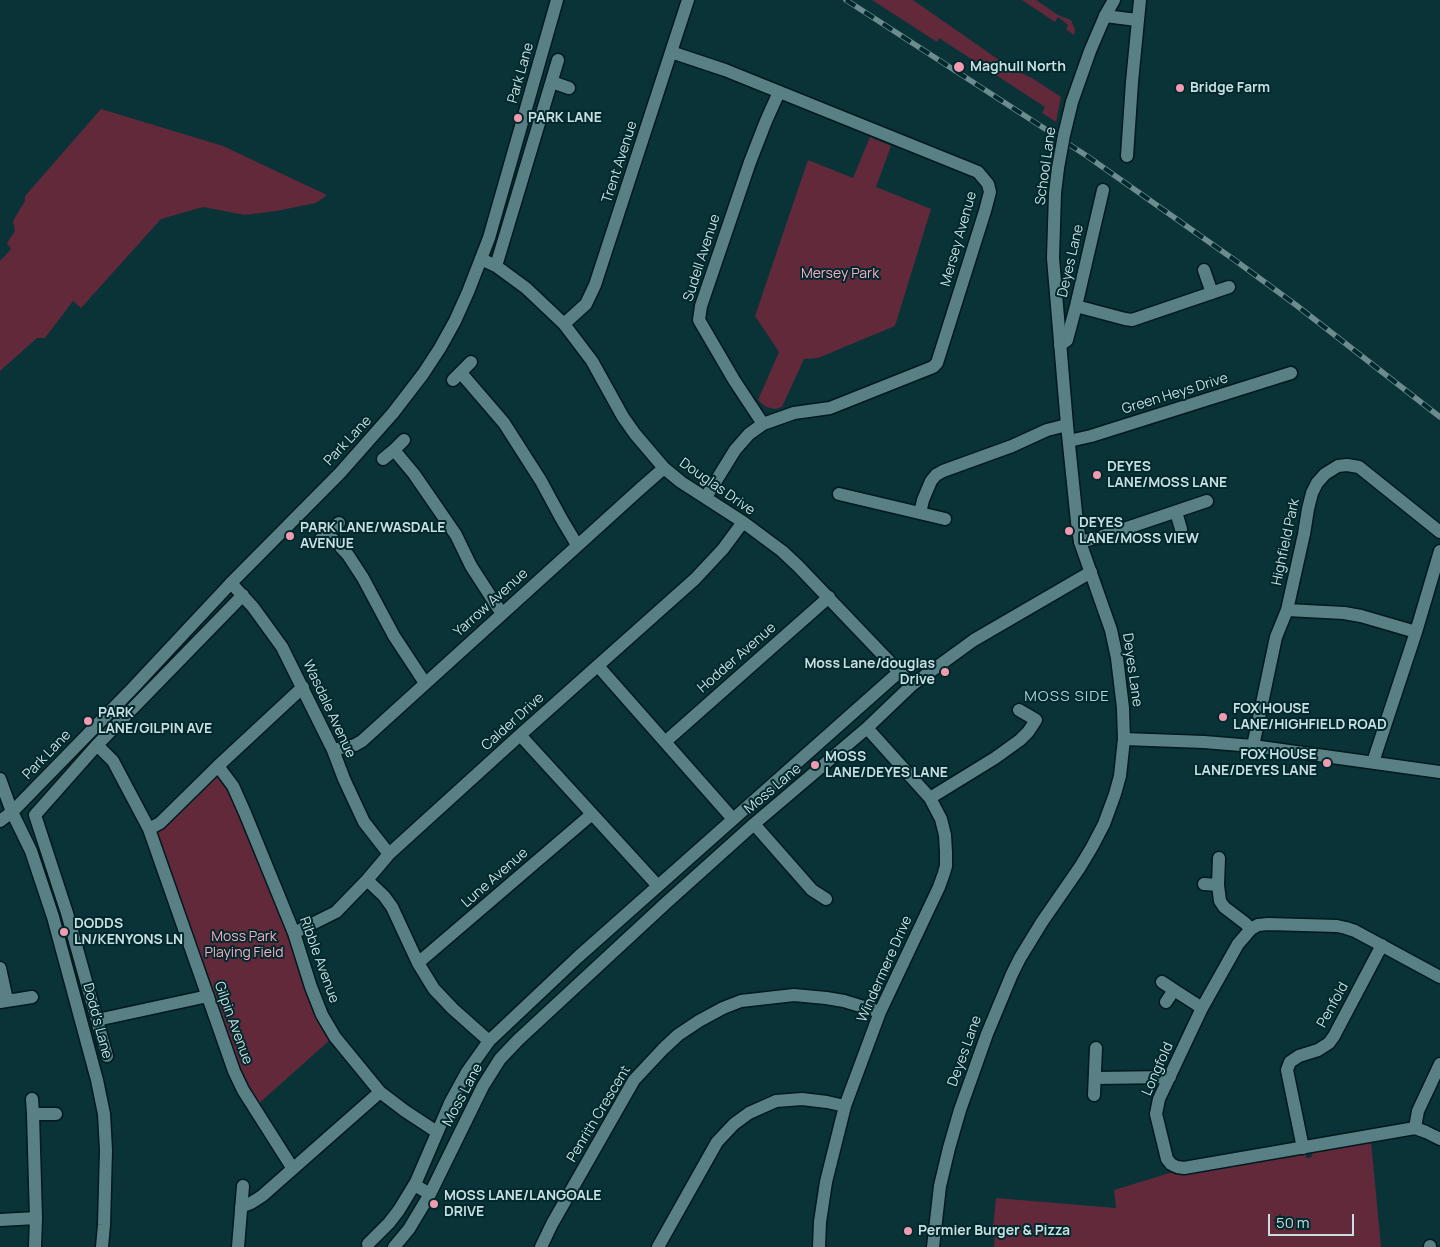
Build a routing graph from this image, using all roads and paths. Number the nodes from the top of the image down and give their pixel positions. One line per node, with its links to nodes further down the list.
1 (556, 0): 14 (street, Park Lane)
2 (688, 0): 7 (street, Trent Avenue)
3 (1114, 0): 5 (street, School Lane)
4 (1140, 0): 6 (street)
5 (1105, 16): 6 (street); 21 (street, School Lane, bridge)
6 (1137, 20): 12 (street)
7 (671, 52): 11 (street, Mersey Avenue); 20 (street, Trent Avenue)
8 (558, 60): 9 (street)
9 (552, 82): 10 (street); 15 (street)
10 (569, 88)
11 (779, 92): 24 (street, Sudell Avenue); 24 (street, Mersey Avenue)
12 (1128, 156)
13 (1103, 190): 19 (street, Deyes Lane)
14 (481, 260): 15 (street, Douglas Drive); 45 (street, Park Lane)
15 (496, 266): 20 (street, Douglas Drive)
16 (1204, 270): 18 (street)
17 (1230, 287): 18 (street)
18 (1212, 293): 19 (street)
19 (1076, 306): 21 (street, Deyes Lane)
20 (564, 324): 30 (street, Douglas Drive)
21 (1060, 345): 25 (street, Deyes Lane)
22 (471, 362): 42 (street)
23 (1291, 373): 27 (street, Green Heys Drive)
24 (763, 424): 32 (street, Mersey Avenue)
25 (1067, 425): 27 (street, Deyes Lane); 35 (street)
26 (404, 440): 28 (street)
27 (1069, 441): 41 (street, Deyes Lane)
28 (394, 450): 29 (street); 49 (street)
29 (383, 459)
30 (664, 468): 32 (street, Douglas Drive); 42 (street, Yarrow Avenue)
31 (839, 494): 35 (street)
32 (706, 498): 37 (street, Douglas Drive)
33 (1207, 501): 34 (street)
34 (1176, 512): 39 (street); 41 (street)
35 (920, 513): 36 (street)
36 (945, 519)
37 (743, 522): 47 (street, Douglas Drive); 51 (street, Calder Drive)
38 (339, 523): 53 (street)
39 (1182, 529)
40 (1440, 532): 48 (street, Highfield Park)
41 (1080, 542): 44 (street, Deyes Lane)
42 (577, 545): 49 (street, Yarrow Avenue)
43 (1440, 550): 50 (street)
44 (1091, 572): 54 (street, Moss Lane); 59 (street, Deyes Lane)
45 (231, 583): 46 (street, Wasdale Avenue); 69 (street, Park Lane)
46 (243, 595): 55 (street, Wasdale Avenue); 61 (street)
47 (828, 597): 52 (street, Douglas Drive); 60 (street, Hodder Avenue)
48 (1287, 610): 50 (street); 62 (street, Highfield Park)
49 (502, 614): 53 (street, Yarrow Avenue)
50 (1416, 632): 64 (street)
51 (598, 666): 58 (street, Calder Drive); 60 (street)
52 (899, 672): 54 (street, Douglas Drive); 71 (street)
53 (425, 683): 63 (street, Yarrow Avenue)
54 (912, 685): 57 (street, Moss Lane)
55 (303, 687): 63 (street, Wasdale Avenue); 65 (street)
56 (1019, 710): 68 (street)
57 (868, 728): 68 (street, Windermere Drive); 73 (street, Moss Lane)
58 (520, 735): 70 (street); 75 (street, Calder Drive)
59 (1124, 739): 62 (street); 132 (street, Deyes Lane)
60 (665, 742): 71 (street)
61 (97, 745): 74 (street, Gilpin Avenue); 82 (street, Dodd's Lane)
62 (1253, 746): 64 (street)
63 (333, 750): 75 (street, Wasdale Avenue)
64 (1373, 762): 66 (street)
65 (218, 766): 74 (street); 85 (street, Ribble Avenue)
66 (1440, 772)
67 (0, 779): 69 (street, Dodd's Lane)
68 (930, 798): 99 (street, Windermere Drive)
69 (12, 812): 72 (street, Park Lane); 83 (street, Dodd's Lane)
70 (592, 814): 80 (street); 87 (street, Lune Avenue)
71 (733, 819): 80 (street)
72 (0, 821)
73 (754, 824): 81 (street); 90 (street, Moss Lane)
74 (149, 830): 94 (street, Gilpin Avenue)
75 (390, 854): 77 (street, Calder Drive)
76 (1219, 858): 79 (street)
77 (367, 880): 85 (street, Calder Drive); 87 (street)
78 (1204, 884): 79 (street)
79 (1218, 884): 84 (street)
80 (658, 886): 88 (street)
81 (826, 899)
82 (67, 913): 83 (street); 100 (street, Dodd's Lane)
83 (53, 917): 126 (street, Dodd's Lane)
84 (1251, 929): 86 (street); 98 (street, Longfold)
85 (294, 933): 107 (street, Ribble Avenue)
86 (1382, 945): 91 (street); 116 (street, Penfold)
87 (418, 963): 101 (street)
88 (572, 963): 90 (street); 101 (street)
89 (0, 968): 96 (street)
90 (585, 977): 120 (street, Moss Lane)
91 (1440, 977)
92 (1162, 982): 93 (street)
93 (1174, 990): 97 (street); 98 (street)
94 (208, 996): 100 (street); 117 (street, Gilpin Avenue)
95 (32, 997): 96 (street)
96 (4, 1001)
97 (1166, 1002)
98 (1202, 1008): 105 (street, Longfold)
99 (880, 1012): 110 (street, Windermere Drive); 129 (street, Penrith Crescent)
100 (97, 1020): 103 (street, Dodd's Lane)
101 (489, 1041): 114 (street)
102 (1096, 1048): 106 (street)
103 (107, 1056)
104 (1440, 1064): 113 (street)
105 (1170, 1077): 106 (street); 116 (street, Longfold)
106 (1095, 1078): 108 (street)
107 (380, 1092): 114 (street, Ribble Avenue); 117 (street)
108 (1094, 1095)
109 (32, 1099): 111 (street)
110 (845, 1106): 130 (street); 131 (street, Windermere Drive)
111 (33, 1114): 112 (street); 122 (street)
112 (56, 1114)
113 (1415, 1128): 115 (street); 116 (street, Longfold)
114 (437, 1132): 118 (street)
115 (1440, 1140)
116 (1303, 1148)
117 (292, 1169): 121 (street)
118 (416, 1182): 120 (street); 124 (street)
119 (243, 1186): 121 (street)
120 (430, 1194): 128 (street, Moss Lane)
121 (241, 1207): 127 (street)
122 (36, 1218): 123 (street); 125 (street)
123 (0, 1220)
124 (364, 1242)
125 (35, 1247)
126 (102, 1247)
127 (238, 1247)
128 (394, 1247)
129 (541, 1247)
130 (658, 1247)
131 (820, 1247)
132 (933, 1247)

